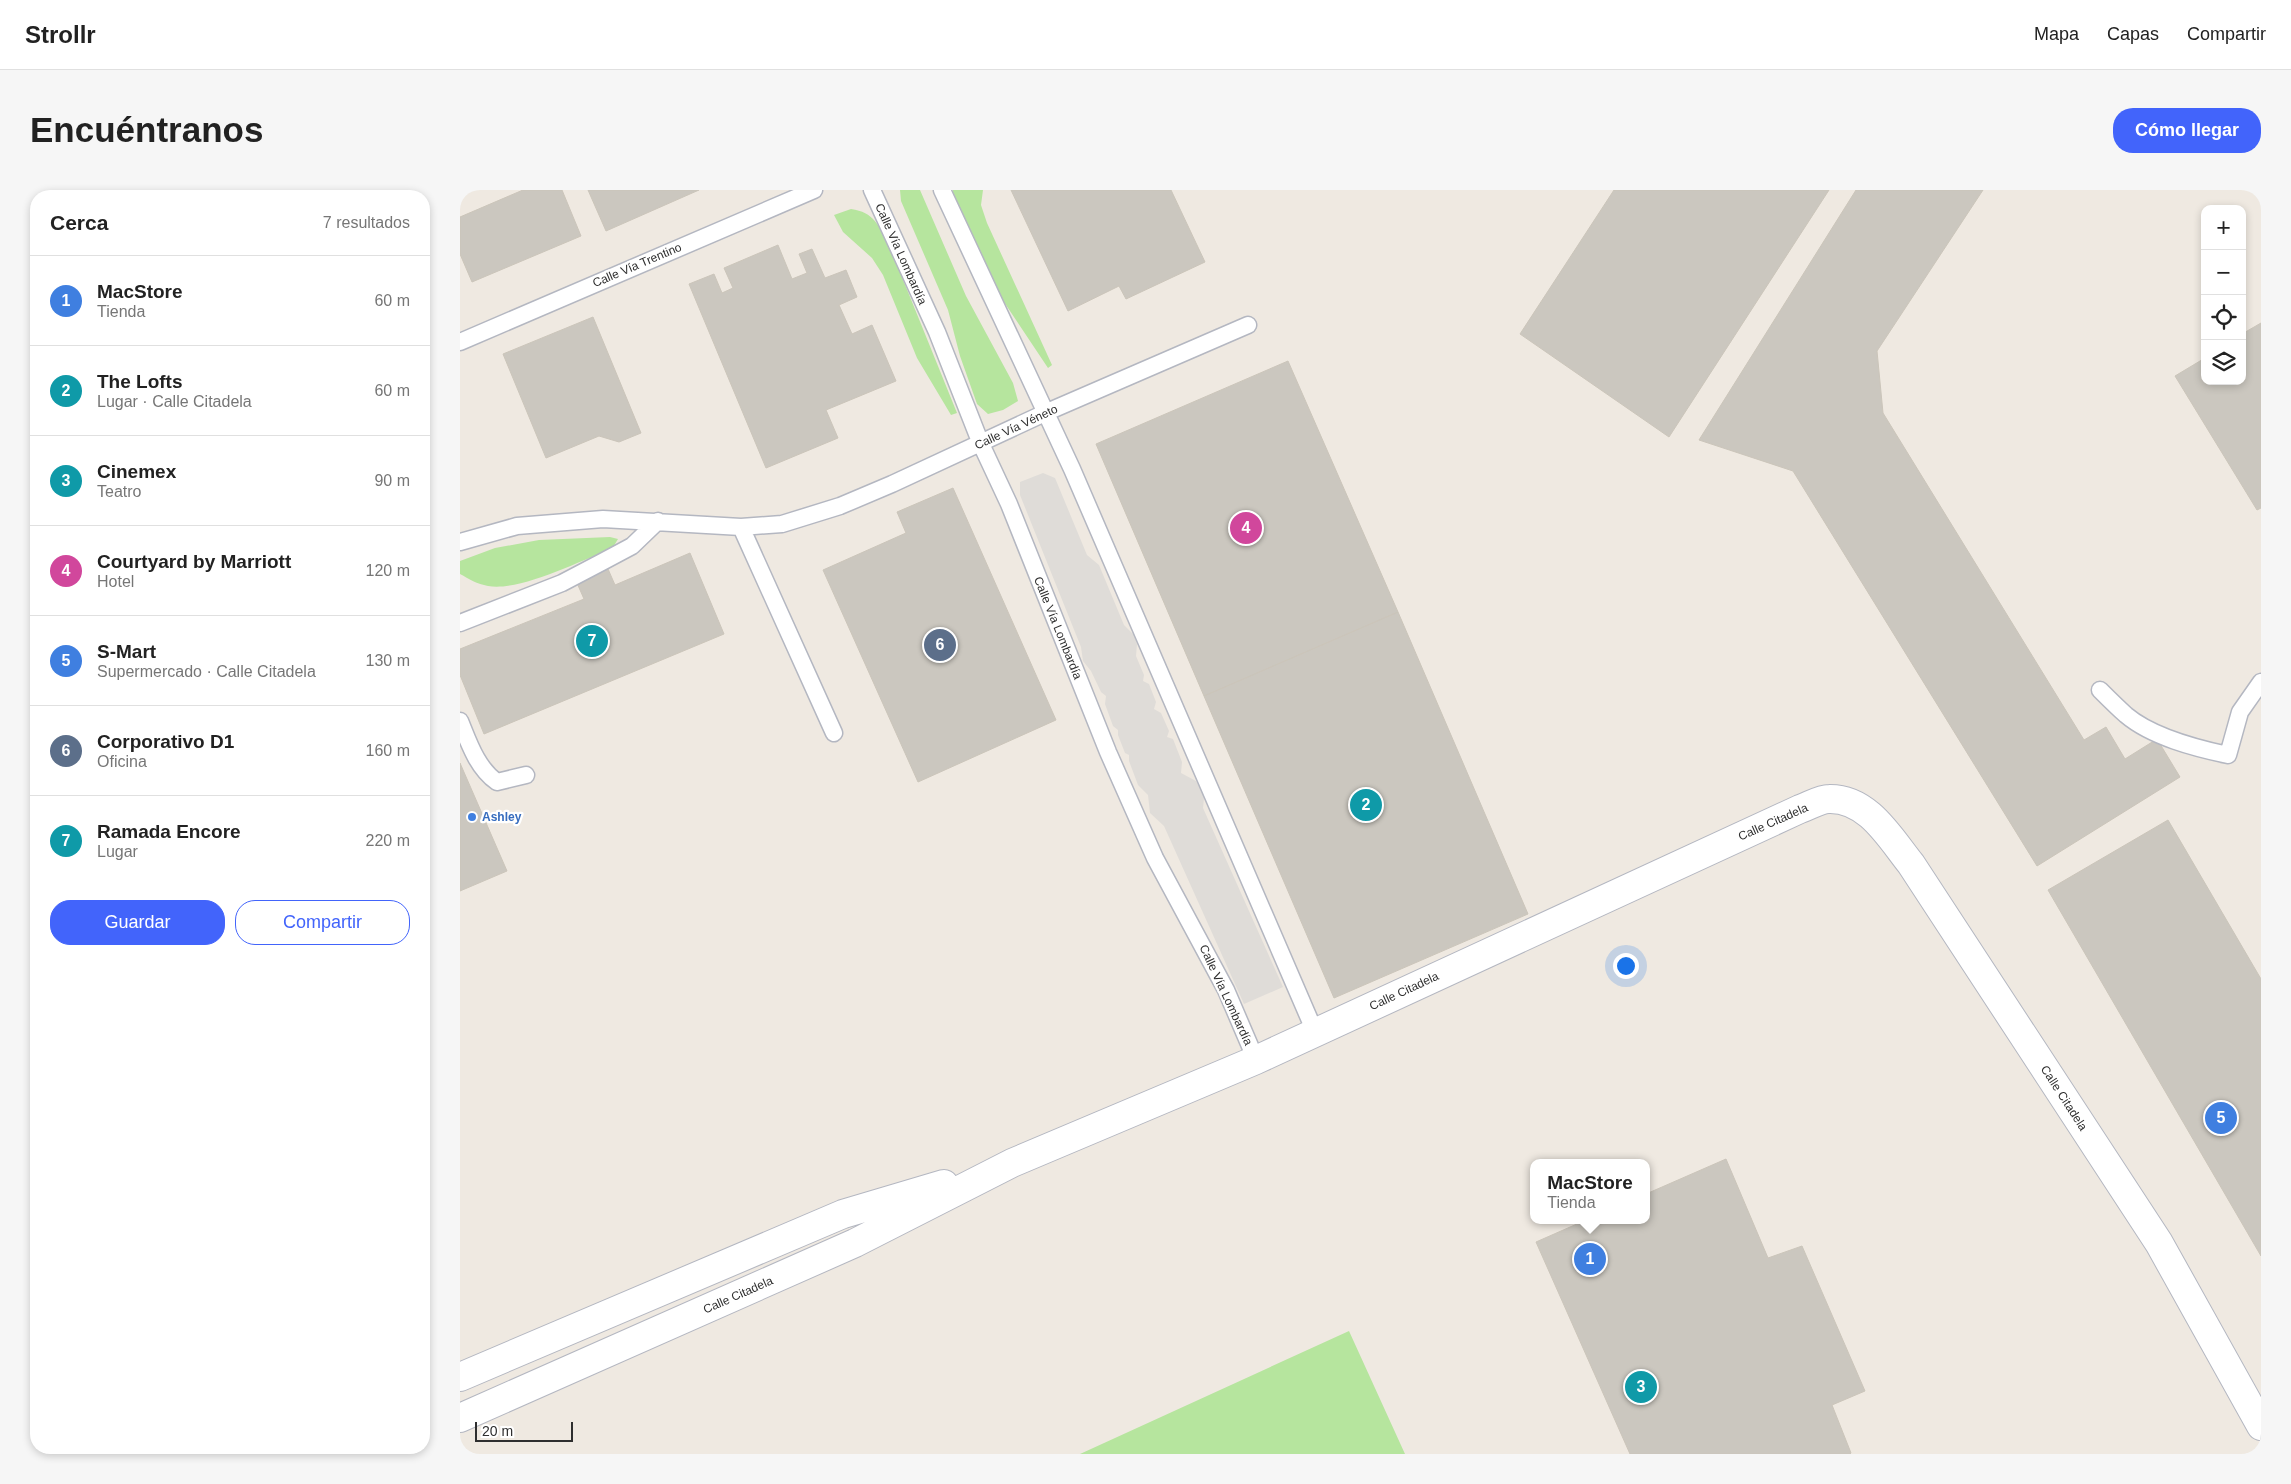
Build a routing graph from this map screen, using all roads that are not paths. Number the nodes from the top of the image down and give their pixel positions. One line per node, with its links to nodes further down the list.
1 (814, 190): 4 (lane, Calle Vía Trentino)
2 (872, 190): 8 (lane, Calle Vía Lombardía)
3 (942, 190): 7 (lane)
4 (778, 197): 6 (lane, Calle Vía Trentino)
5 (1248, 325): 7 (lane, Calle Vía Véneto)
6 (460, 342)
7 (1046, 412): 8 (lane, Calle Vía Véneto); 18 (lane)
8 (981, 444): 10 (lane, Calle Vía Véneto); 19 (lane, Calle Vía Lombardía)
9 (658, 521): 10 (lane, Calle Vía Véneto); 11 (lane, Calle Vía Véneto); 12 (lane)
10 (740, 527): 16 (lane)
11 (460, 542)
12 (460, 623)
13 (2261, 682): 14 (lane)
14 (2100, 690)
15 (460, 721): 17 (lane)
16 (834, 733)
17 (526, 775)
18 (1315, 1032): 19 (street, Calle Citadela); 23 (street, Calle Citadela)
19 (1256, 1060): 20 (street, Calle Citadela)
20 (1012, 1164): 21 (street, Calle Citadela); 22 (street, Calle Citadela)
21 (460, 1377)
22 (460, 1418)
23 (2261, 1426)

